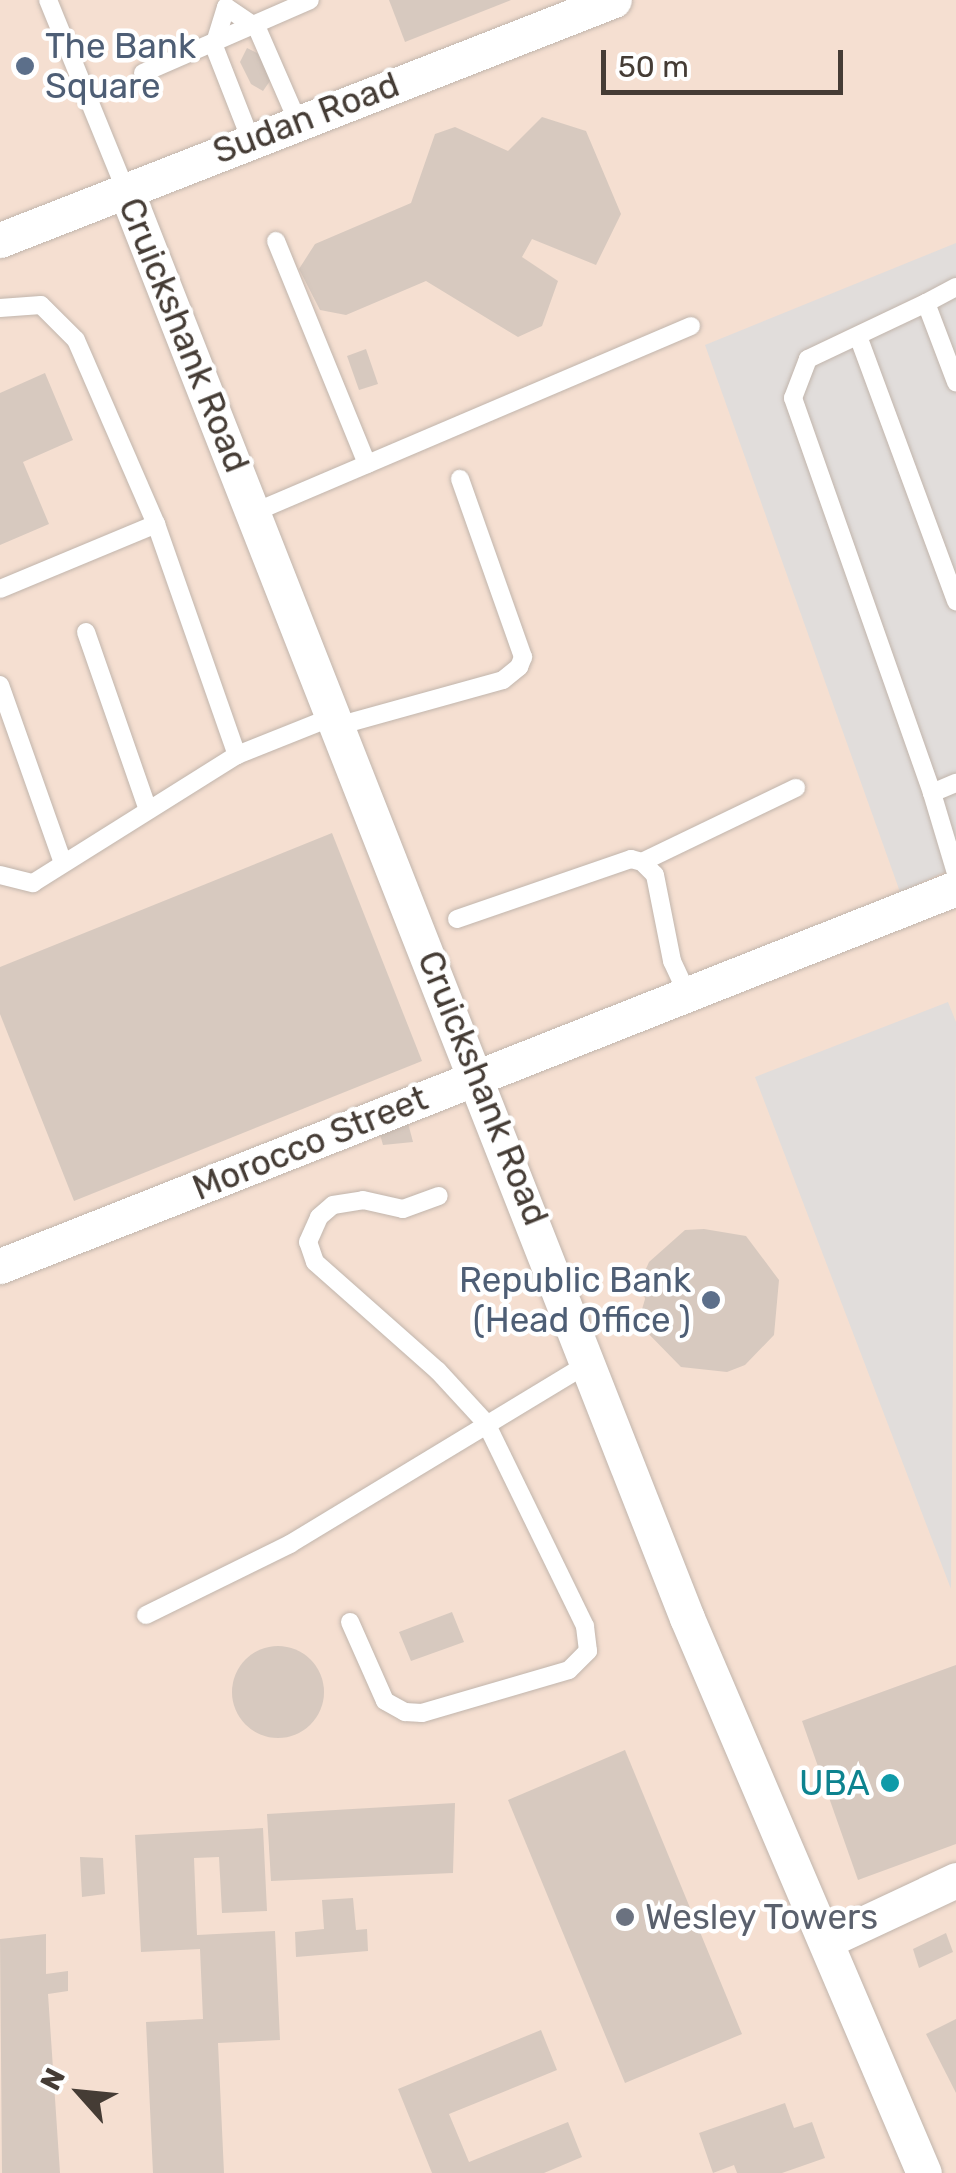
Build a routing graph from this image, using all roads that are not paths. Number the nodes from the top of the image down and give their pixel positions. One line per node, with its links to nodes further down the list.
1 (48, 0): 10 (lane, Cruickshank Road)
2 (310, 0): 5 (lane)
3 (614, 0): 8 (street, Sudan Road)
4 (226, 4): 5 (lane); 6 (lane)
5 (257, 28): 6 (lane); 8 (lane)
6 (214, 46): 7 (lane); 9 (lane)
7 (143, 73)
8 (297, 120): 9 (street, Sudan Road)
9 (250, 138): 10 (street, Sudan Road)
10 (126, 190): 11 (street, Sudan Road); 21 (street, Cruickshank Road)
11 (0, 240)
12 (276, 241): 19 (lane)
13 (956, 287): 14 (lane)
14 (926, 302): 17 (lane); 18 (lane)
15 (0, 308): 22 (lane)
16 (690, 326): 19 (lane)
17 (858, 336): 24 (lane); 31 (lane)
18 (956, 382)
19 (367, 464): 21 (lane)
20 (460, 479): 27 (lane)
21 (255, 512): 27 (street, Cruickshank Road)
22 (156, 524): 23 (lane); 28 (lane)
23 (0, 589)
24 (956, 601)
25 (86, 632): 32 (lane)
26 (0, 686): 34 (lane)
27 (338, 720): 28 (lane); 40 (street, Cruickshank Road)
28 (237, 755): 32 (lane)
29 (956, 783): 31 (lane)
30 (796, 788): 33 (lane)
31 (932, 794): 35 (lane)
32 (148, 810): 34 (lane)
33 (642, 862): 38 (lane); 39 (lane)
34 (63, 863): 36 (lane)
35 (956, 873)
36 (0, 875)
37 (956, 888): 39 (street, Morocco Street)
38 (457, 919)
39 (688, 994): 40 (street, Morocco Street)
40 (478, 1076): 42 (street, Morocco Street); 43 (street, Cruickshank Road)
41 (439, 1196): 44 (lane)
42 (0, 1266)
43 (592, 1362): 44 (lane); 48 (street, Cruickshank Road)
44 (486, 1423): 45 (lane); 46 (lane)
45 (146, 1615)
46 (350, 1622)
47 (956, 1880): 48 (street)
48 (826, 1941): 49 (street, Cruickshank Road)
49 (924, 2173)

